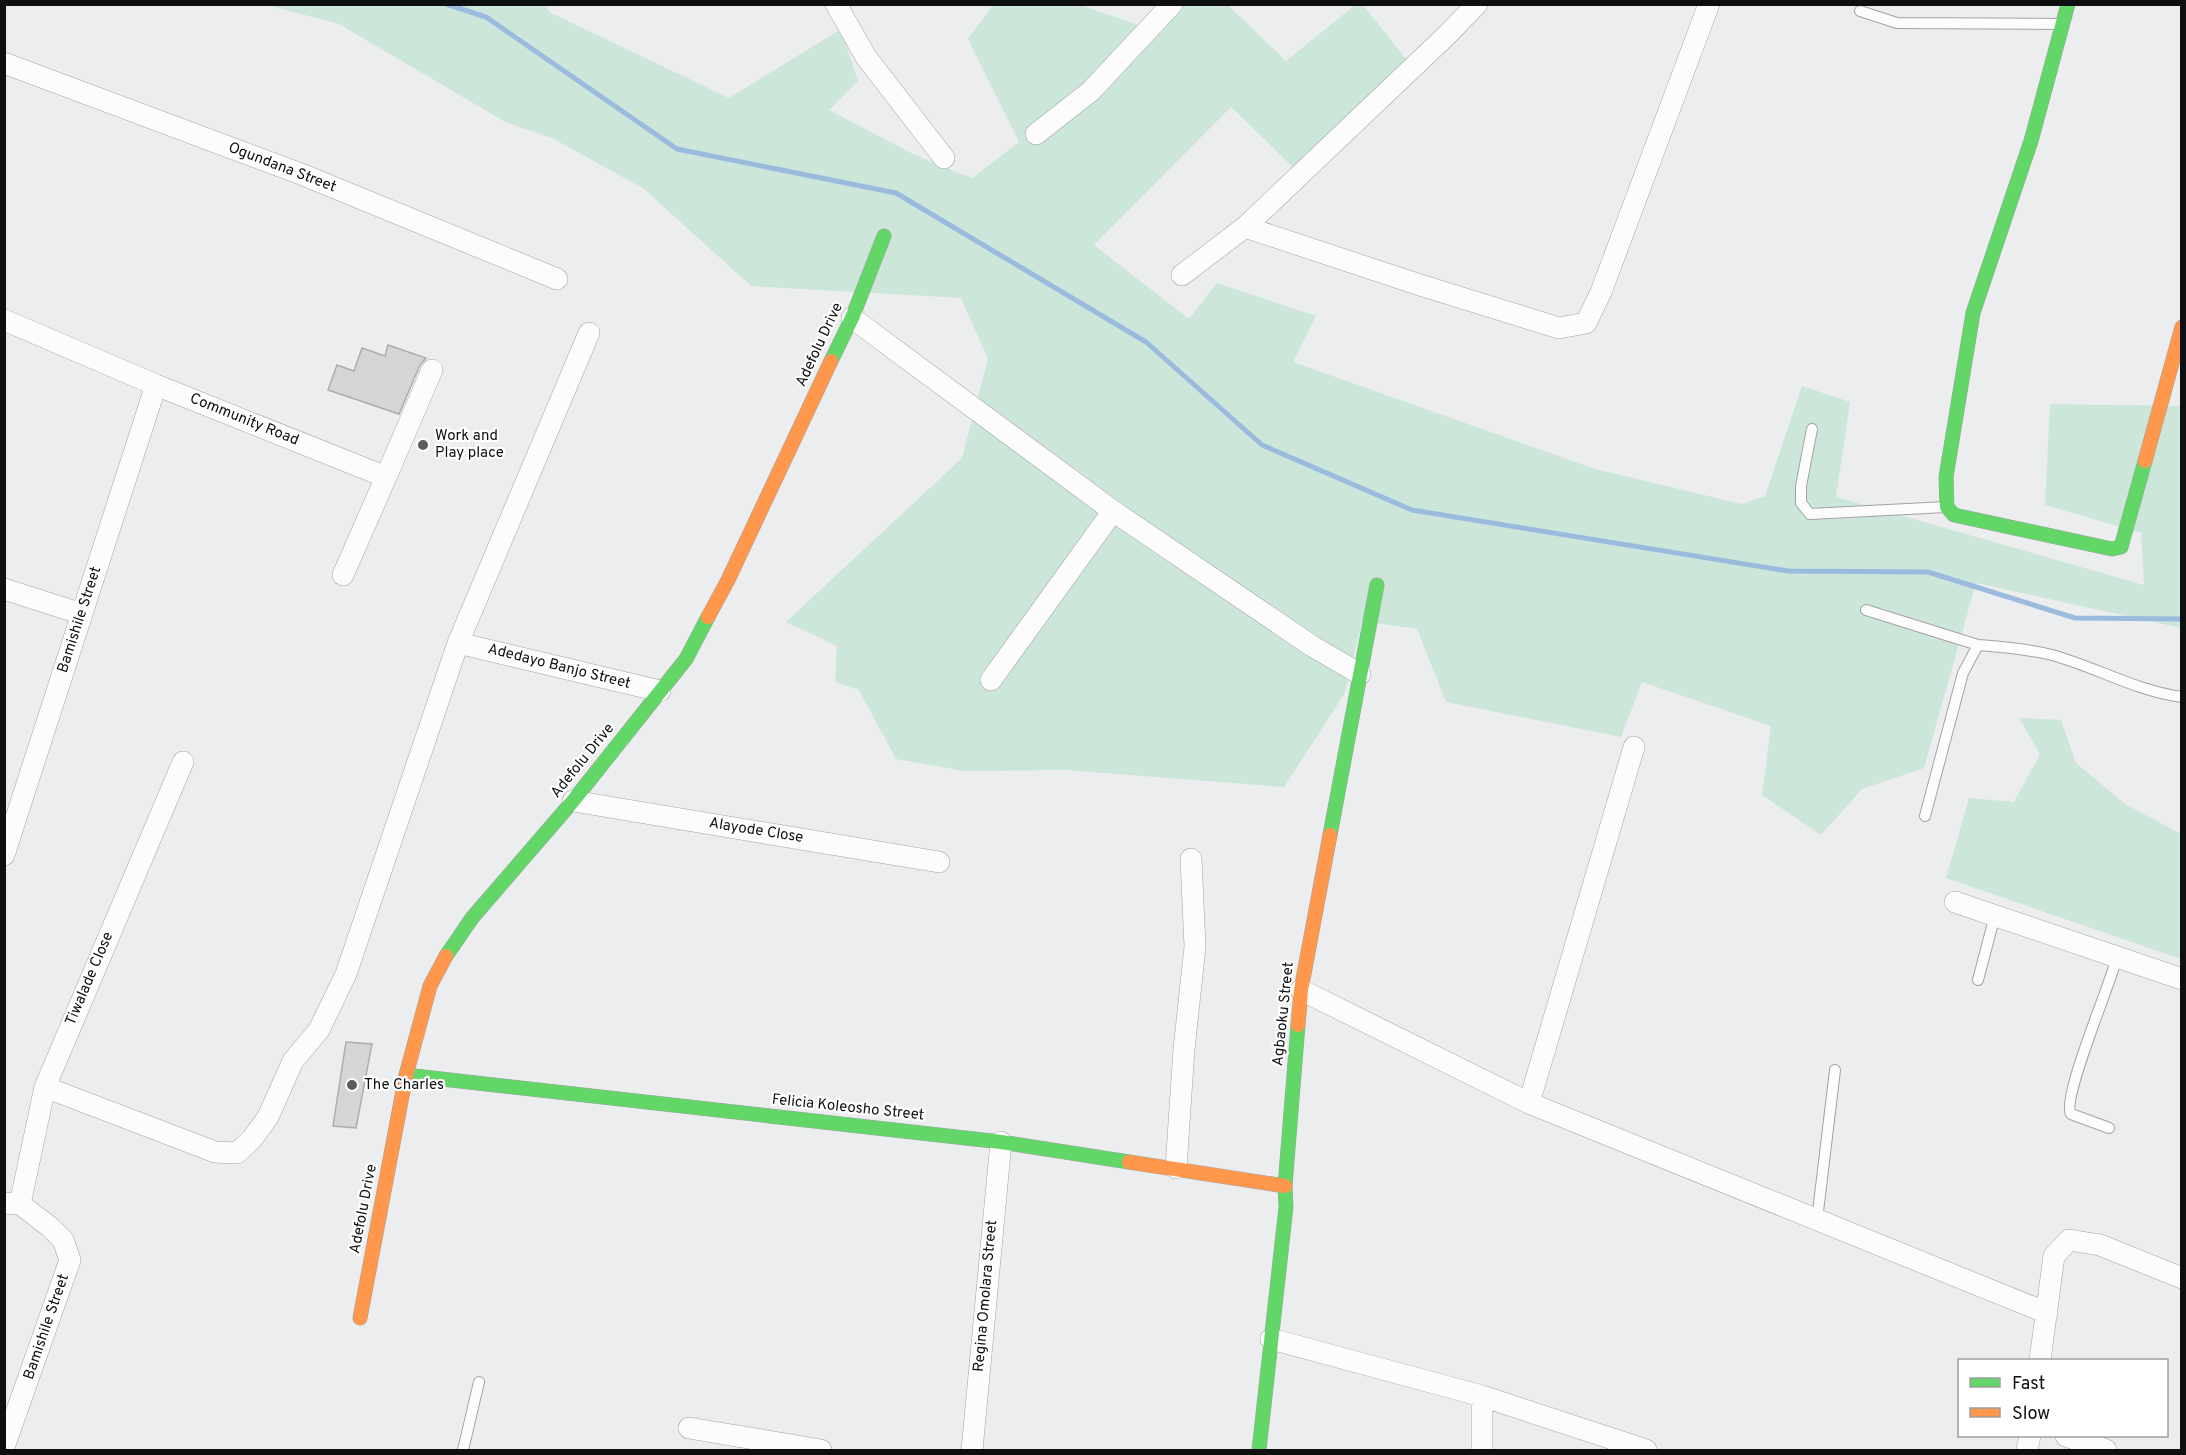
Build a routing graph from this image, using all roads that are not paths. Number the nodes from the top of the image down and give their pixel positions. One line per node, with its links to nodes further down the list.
1 (836, 4): 10 (street)
2 (1172, 4): 9 (street)
3 (1477, 4): 11 (street)
4 (1709, 4): 11 (street)
5 (2068, 4): 7 (street)
6 (1860, 11): 7 (lane)
7 (2064, 24): 23 (street)
8 (4, 63): 14 (street, Ogundana Street)
9 (1036, 134)
10 (944, 158)
11 (1245, 227): 13 (street)
12 (884, 236): 15 (street, Adefolu Drive)
13 (1182, 275)
14 (558, 279)
15 (852, 318): 24 (street); 34 (street, Adefolu Drive)
16 (4, 320): 20 (street, Community Road)
17 (2181, 327): 23 (street)
18 (589, 333): 30 (street)
19 (432, 370): 22 (street)
20 (156, 385): 22 (street, Community Road); 29 (street, Bamishile Street)
21 (1812, 429): 23 (lane)
22 (386, 477): 25 (street)
23 (1947, 507)
24 (1113, 511): 32 (street); 33 (street)
25 (343, 574)
26 (1377, 585): 32 (street, Agbaoku Street)
27 (4, 589): 29 (street)
28 (1866, 610): 31 (lane)
29 (82, 614): 40 (street, Bamishile Street)
30 (458, 643): 34 (street, Adedayo Banjo Street); 51 (street)
31 (1978, 645): 35 (lane); 39 (lane)
32 (1360, 674): 48 (street, Agbaoku Street)
33 (991, 680)
34 (660, 691): 38 (street, Adefolu Drive)
35 (2181, 697)
36 (1634, 747): 52 (street)
37 (183, 762): 51 (street, Tiwalade Close)
38 (573, 801): 42 (street, Alayode Close); 50 (street, Adefolu Drive)
39 (1925, 816)
40 (6, 847)
41 (1191, 859): 55 (street)
42 (939, 862)
43 (1955, 902): 44 (street)
44 (1995, 915): 45 (street); 47 (lane)
45 (2117, 957): 46 (street); 53 (lane)
46 (2181, 979)
47 (1978, 980)
48 (1301, 990): 52 (street); 56 (street, Agbaoku Street)
49 (1835, 1070): 58 (lane)
50 (406, 1075): 54 (street, Felicia Koleosho Street); 61 (street, Adefolu Drive)
51 (45, 1087): 57 (street, Tiwalade Close)
52 (1529, 1103): 58 (street)
53 (2109, 1128)
54 (1001, 1142): 55 (street, Felicia Koleosho Street); 71 (street, Regina Omolara Street)
55 (1176, 1168): 56 (street, Felicia Koleosho Street)
56 (1285, 1186): 62 (street, Agbaoku Street)
57 (12, 1203): 68 (street, Bamishile Street)
58 (1817, 1220): 60 (street)
59 (2181, 1278): 60 (street)
60 (2047, 1313): 63 (street)
61 (360, 1318)
62 (1271, 1339): 65 (street); 72 (street, Agbaoku Street)
63 (2040, 1359)
64 (479, 1382): 69 (lane)
65 (1482, 1396): 73 (street); 74 (street)
66 (688, 1428): 70 (street)
67 (2069, 1437): 75 (street)
68 (4, 1447)
69 (462, 1450)
70 (821, 1450)
71 (972, 1450)
72 (1259, 1450)
73 (1482, 1450)
74 (1646, 1450)
75 (2106, 1450)

